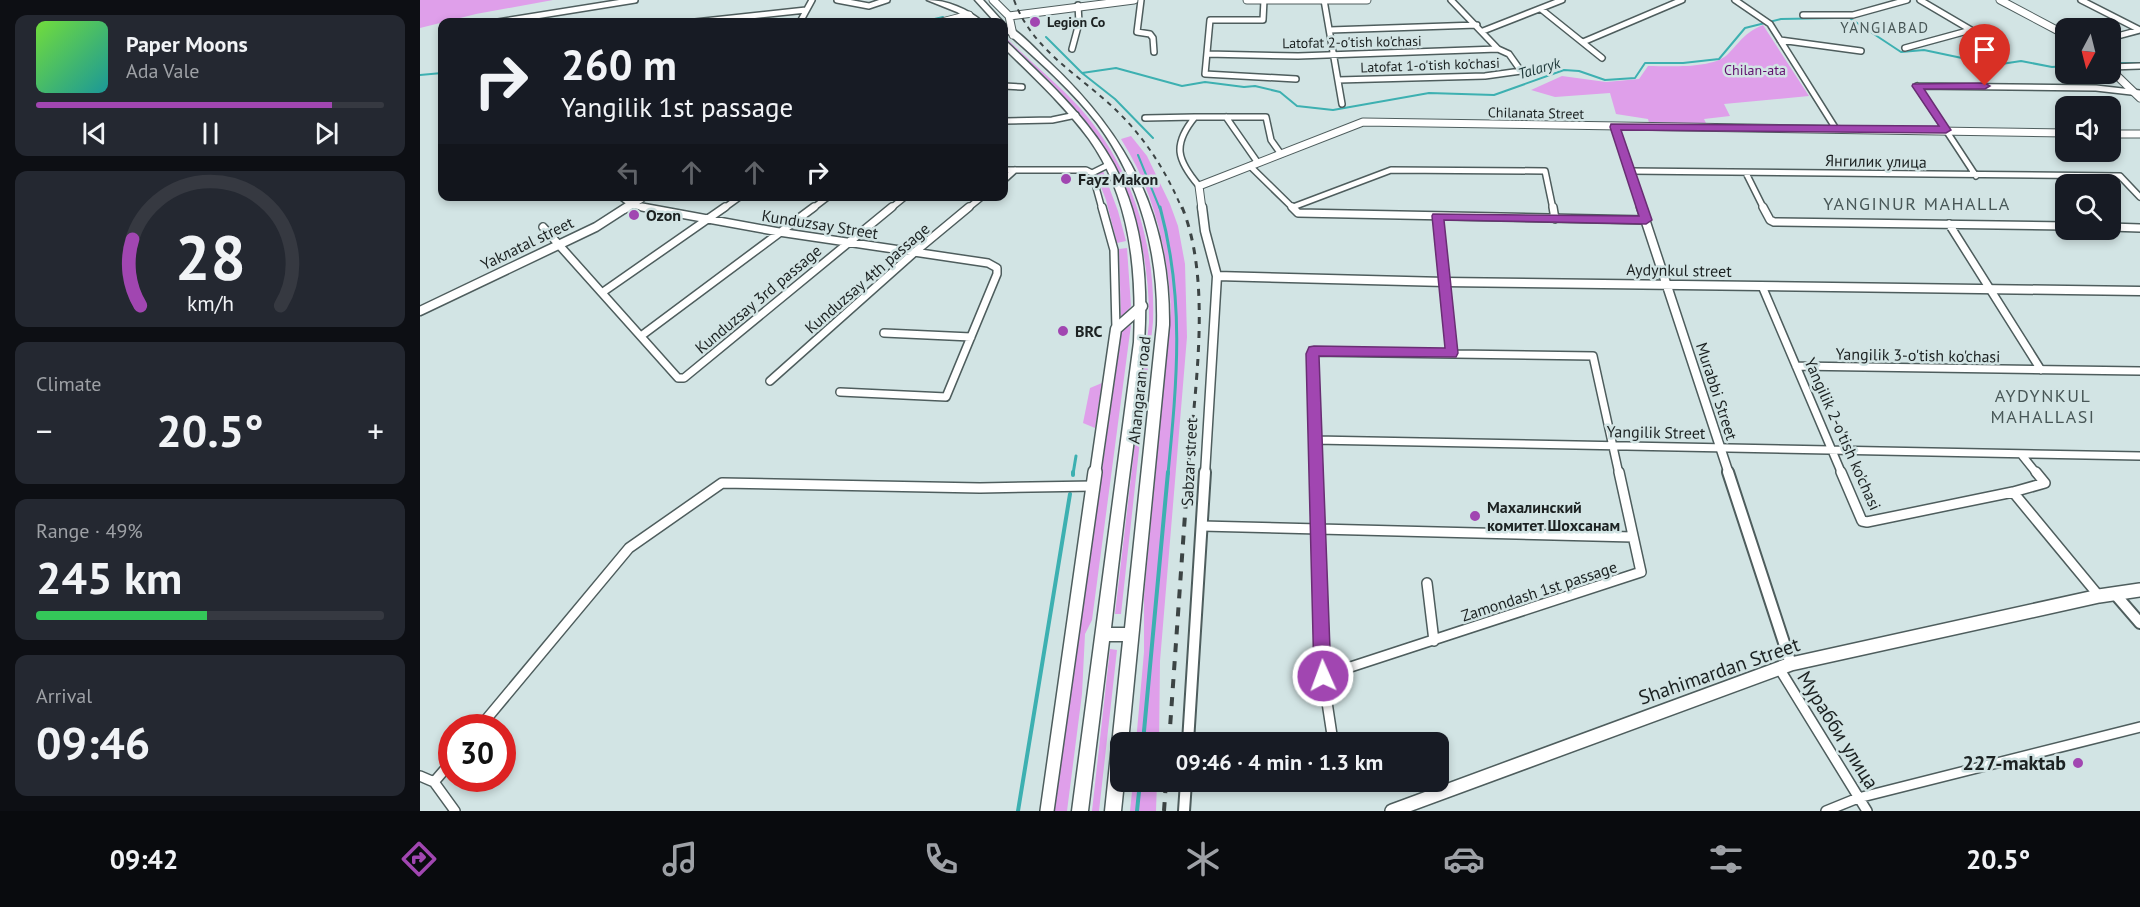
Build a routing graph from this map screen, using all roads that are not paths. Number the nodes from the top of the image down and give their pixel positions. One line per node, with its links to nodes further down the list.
1 (635, 0): 30 (street)
2 (812, 0): 26 (street)
3 (837, 0): 4 (street)
4 (887, 0)
5 (931, 0): 27 (highway)
6 (979, 0): 35 (highway)
7 (993, 0): 28 (street)
8 (1134, 0): 24 (street)
9 (1141, 0): 49 (street)
10 (1246, 0): 11 (street)
11 (1264, 0): 22 (street); 51 (street)
12 (1367, 0): 22 (street)
13 (1451, 0): 36 (street)
14 (1562, 0): 25 (street)
15 (1682, 0): 44 (street)
16 (1735, 0): 43 (street)
17 (1883, 0): 23 (street)
18 (1907, 0): 23 (street)
19 (1920, 0): 46 (street)
20 (2000, 0): 37 (street)
21 (2081, 0): 40 (street)
22 (1324, 1): 39 (street)
23 (1891, 4): 29 (street)
24 (1078, 5): 28 (street); 47 (street)
25 (1540, 9): 41 (street); 44 (street)
26 (806, 10): 31 (street); 32 (street)
27 (969, 15): 33 (street); 34 (highway)
28 (1009, 15): 38 (street)
29 (1803, 15)
30 (523, 18)
31 (732, 18)
32 (802, 18)
33 (957, 18)
34 (973, 18)
35 (995, 18)
36 (1477, 25): 39 (street); 41 (street)
37 (2055, 28)
38 (1008, 30): 144 (highway, Ahangaran road)
39 (1330, 30): 52 (street)
40 (2140, 30): 42 (street)
41 (1483, 31): 48 (street)
42 (2121, 35)
43 (1780, 40): 50 (street); 69 (street)
44 (1583, 42): 53 (street)
45 (1008, 48): 63 (highway, Ahangaran road)
46 (1905, 48)
47 (1071, 49)
48 (1498, 49): 52 (street, Latofat 2-o'tish ko'chasi); 58 (street, Latofat 1-o'tish ko'chasi)
49 (1154, 51)
50 (1861, 51)
51 (1206, 54): 52 (street, Latofat 2-o'tish ko'chasi); 57 (street)
52 (1334, 55): 58 (street)
53 (1602, 58)
54 (2140, 66): 55 (street)
55 (2121, 67)
56 (2121, 78): 61 (street)
57 (1296, 80)
58 (1338, 80): 62 (street)
59 (1008, 86): 60 (street)
60 (1022, 87)
61 (2138, 94): 70 (street)
62 (1342, 104)
63 (1076, 116): 67 (street); 76 (highway, Ahangaran road)
64 (1195, 117): 65 (street); 66 (street); 85 (street)
65 (1226, 117): 74 (street); 75 (street)
66 (1145, 118)
67 (1008, 121)
68 (1615, 127): 69 (street, Chilanata Street); 74 (street, Chilanata Street); 80 (street, Murabbi Street)
69 (1836, 129): 70 (street, Chilanata Street)
70 (1946, 130): 71 (street, Chilanata Street); 84 (street)
71 (2055, 133)
72 (2121, 134): 73 (street)
73 (2140, 134)
74 (1281, 154): 75 (street, Chilanata Street)
75 (1258, 163): 77 (street, Chilanata Street)
76 (1110, 164): 81 (street); 115 (highway, Ahangaran road)
77 (1250, 166): 85 (street, Chilanata Street); 94 (street)
78 (1008, 170): 79 (street)
79 (1015, 170): 81 (street); 83 (street)
80 (1630, 171): 82 (street, Янгилик улица); 98 (street, Murabbi Street)
81 (1092, 173): 117 (street)
82 (1746, 173): 84 (street, Янгилик улица); 99 (street)
83 (1008, 176)
84 (1976, 176): 86 (street, Янгилик улица)
85 (1199, 186): 108 (street, Sabzar street)
86 (2140, 197)
87 (627, 201): 93 (street)
88 (638, 201): 93 (street, Yakлatal street)
89 (734, 201): 96 (street)
90 (821, 201): 104 (street)
91 (899, 201): 105 (street, Kunduzsay 3rd passage)
92 (977, 201): 107 (street, Kunduzsay 4th passage)
93 (632, 205): 96 (street, Kunduzsay Street); 106 (street, Yakлatal street)
94 (1293, 207): 95 (street); 97 (street)
95 (1437, 216): 97 (street); 109 (street)
96 (708, 219): 104 (street, Kunduzsay Street); 114 (street)
97 (1555, 219): 98 (street)
98 (1646, 220): 110 (street, Murabbi Street)
99 (1949, 224): 100 (street); 112 (street, Yangilik 3-o'tish ko'chasi)
100 (2055, 226)
101 (543, 227): 106 (street)
102 (2121, 227): 103 (street)
103 (2140, 228)
104 (780, 232): 105 (street, Kunduzsay Street); 119 (street)
105 (846, 242): 107 (street, Kunduzsay Street); 119 (street, Kunduzsay 3rd passage)
106 (558, 245): 114 (street); 116 (street, Yakлatal street)
107 (916, 251): 120 (street, Kunduzsay Street); 125 (street, Kunduzsay 4th passage)
108 (1217, 276): 109 (street, Aydynkul street); 135 (street, Sabzar street)
109 (1445, 282): 110 (street, Aydynkul street); 121 (street)
110 (1667, 285): 111 (street, Aydynkul street); 129 (street, Murabbi Street)
111 (1762, 286): 112 (street, Aydynkul street); 122 (street, Yangilik 2-o'tish ko'chasi)
112 (1992, 290): 113 (street, Aydynkul street); 123 (street, Yangilik 3-o'tish ko'chasi)
113 (2140, 291)
114 (603, 292): 119 (street)
115 (1142, 306): 117 (main road, Ahangaran road); 143 (highway, Ahangaran road)
116 (420, 311)
117 (1116, 329): 133 (main road, Ahangaran road)
118 (884, 333): 120 (street)
119 (640, 336)
120 (971, 337): 126 (street)
121 (1452, 353): 127 (street); 128 (street, Zamondash 1st passage)
122 (1796, 366): 123 (street, Yangilik 3-o'tish ko'chasi); 130 (street, Yangilik 2-o'tish ko'chasi)
123 (2041, 370): 124 (street, Yangilik 3-o'tish ko'chasi)
124 (2140, 371)
125 (770, 381)
126 (840, 392)
127 (1315, 440): 128 (street, Yangilik Street); 136 (street)
128 (1613, 446): 129 (street, Yangilik Street); 137 (street, Zamondash 1st passage)
129 (1720, 448): 130 (street, Yangilik Street); 146 (street, Murabbi Street)
130 (1832, 451): 131 (street, Yangilik Street); 134 (street, Yangilik 2-o'tish ko'chasi)
131 (2021, 454): 132 (street, Yangilik Street); 134 (street, Yangilik 2-o'tish ko'chasi)
132 (2140, 456)
133 (1094, 486): 148 (street); 158 (main road, Ahangaran road)
134 (2013, 492): 141 (street)
135 (1202, 526): 136 (street); 150 (street, Sabzar street)
136 (1318, 528): 137 (street); 147 (street)
137 (1633, 537): 145 (street, Zamondash 1st passage)
138 (1426, 583): 145 (street)
139 (2140, 590): 140 (main road, Shahimardan Street)
140 (2115, 594): 141 (main road, Shahimardan Street); 142 (street)
141 (2099, 596): 146 (main road, Shahimardan Street)
142 (2140, 623)
143 (1102, 634): 144 (highway); 159 (highway, Ahangaran road)
144 (1131, 634): 160 (highway, Ahangaran road)
145 (1434, 641): 147 (street, Zamondash 1st passage)
146 (1785, 666): 156 (street, Мурабби улица); 162 (main road, Shahimardan Street)
147 (1323, 676): 151 (street)
148 (491, 714)
149 (2140, 727): 156 (street)
150 (1189, 732)
151 (1332, 732)
152 (420, 776): 154 (street)
153 (438, 778): 154 (street)
154 (435, 782): 157 (street)
155 (1185, 792): 161 (street)
156 (1858, 798): 163 (street); 164 (street, Мурабби улица)
157 (455, 811)
158 (1047, 811)
159 (1080, 811)
160 (1113, 811)
161 (1184, 811)
162 (1392, 811)
163 (1826, 811)
164 (1867, 811)

